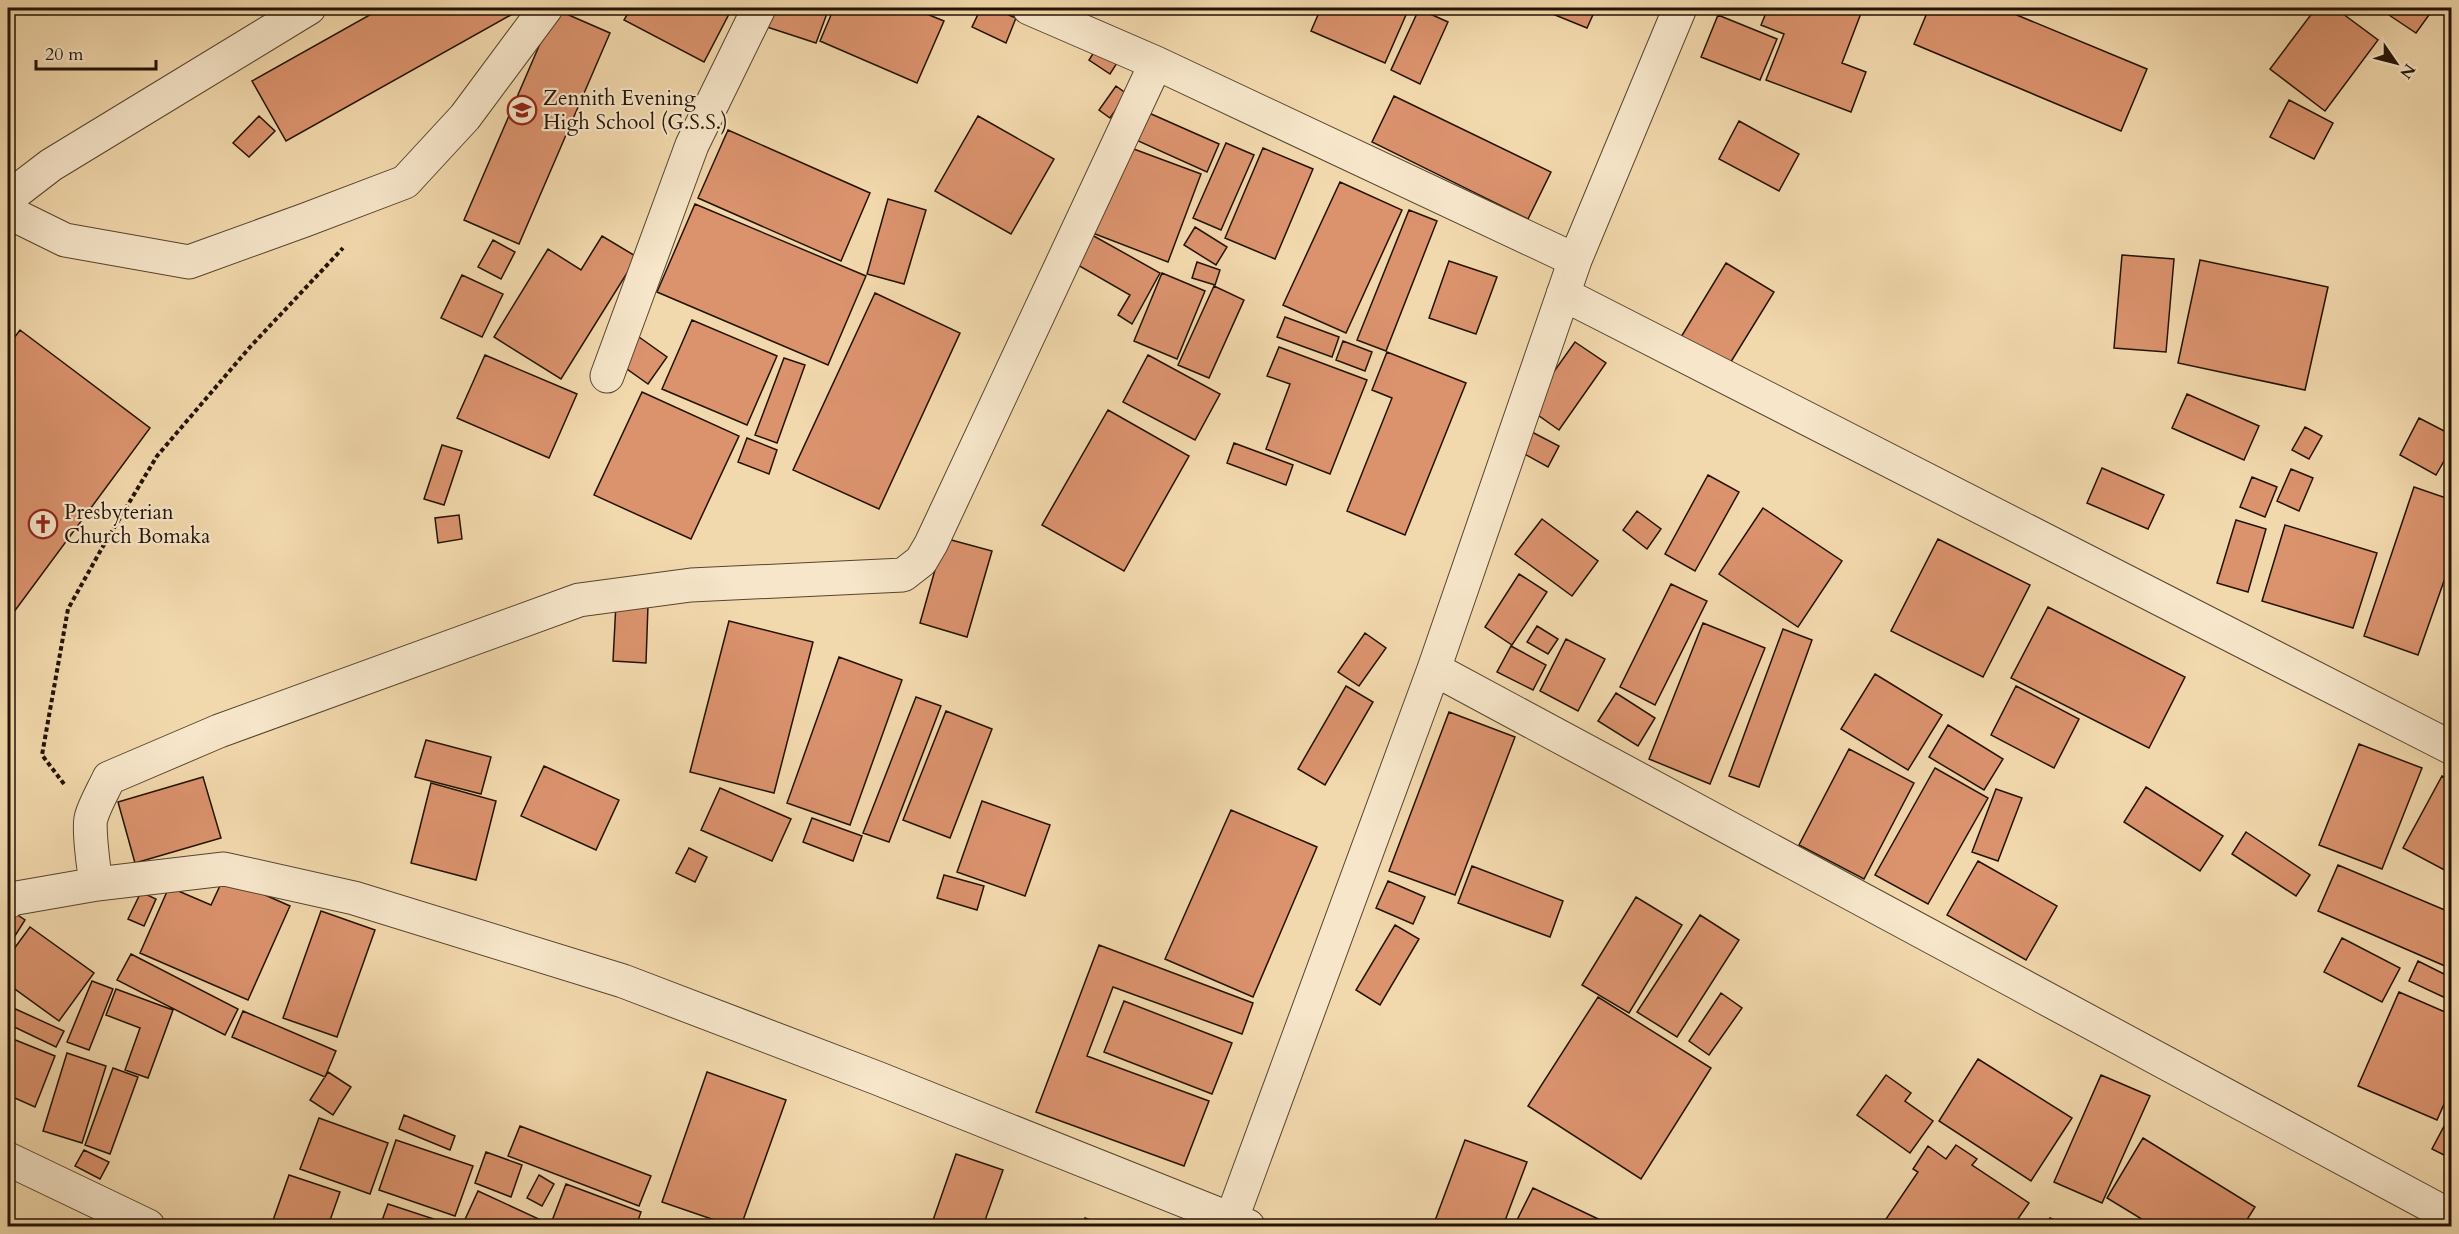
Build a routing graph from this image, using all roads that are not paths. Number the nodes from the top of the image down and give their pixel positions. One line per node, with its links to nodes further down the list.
1 (309, 8): 7 (street)
2 (546, 8): 8 (street)
3 (759, 8): 11 (street)
4 (1029, 8): 6 (street)
5 (1680, 8): 9 (street)
6 (1156, 63): 9 (street); 14 (street)
7 (8, 198)
8 (8, 212)
9 (1575, 260): 10 (street)
10 (1563, 294): 12 (street); 13 (street)
11 (607, 376)
12 (1434, 669): 17 (street); 18 (street)
13 (2451, 748)
14 (97, 884): 15 (street); 18 (street)
15 (8, 902)
16 (8, 1159): 19 (street)
17 (2451, 1217)
18 (1236, 1224)
19 (148, 1227)

